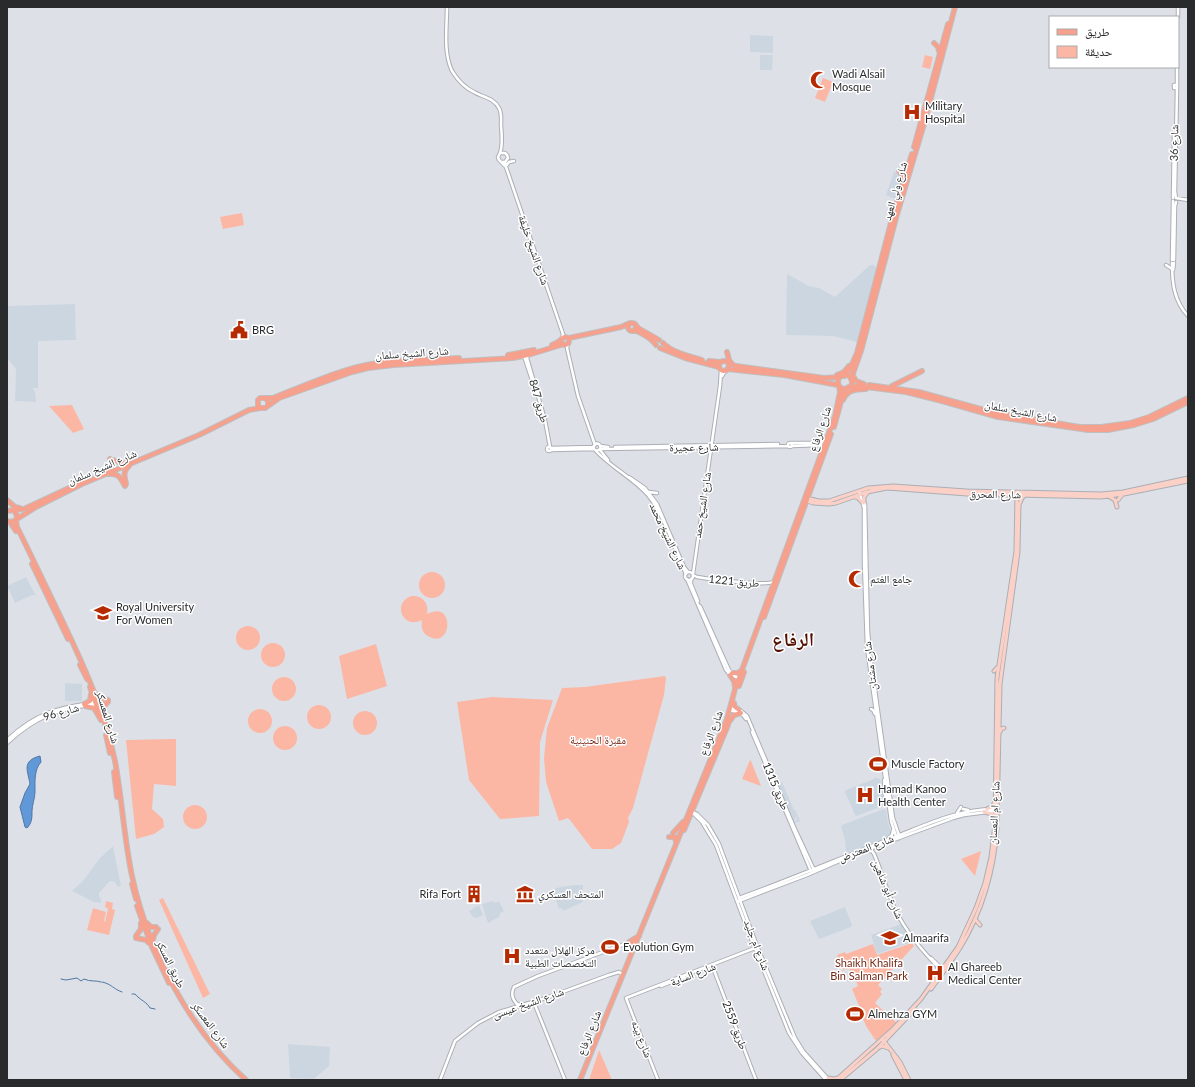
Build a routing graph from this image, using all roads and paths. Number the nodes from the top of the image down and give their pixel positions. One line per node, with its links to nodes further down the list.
1 (447, 7): 8 (street)
2 (953, 7): 3 (main road, شارع ولي العهد); 6 (main road, شارع ولي العهد)
3 (944, 36): 4 (main road, شارع ولي العهد); 5 (main road)
4 (942, 44): 5 (main road, شارع ولي العهد); 6 (main road)
5 (940, 53): 13 (main road, شارع ولي العهد)
6 (940, 65): 17 (main road, شارع ولي العهد)
7 (1176, 68): 18 (street, شارع 36)
8 (502, 147): 9 (street); 10 (street)
9 (500, 153): 10 (street); 12 (street)
10 (505, 153): 12 (street)
11 (514, 161): 14 (street)
12 (503, 162): 14 (street, شارع الشيخ خليفة)
13 (909, 165): 15 (main road, شارع ولي العهد); 16 (main road)
14 (506, 167): 30 (street, شارع الشيخ خليفة)
15 (907, 172): 16 (main road, شارع ولي العهد); 17 (main road)
16 (904, 180): 21 (main road, شارع ولي العهد)
17 (902, 197): 21 (main road, شارع ولي العهد)
18 (1175, 200): 19 (street); 20 (street, شارع 36)
19 (1188, 200)
20 (1173, 261): 23 (street, شارع 36); 24 (street, شارع 36)
21 (882, 265): 36 (main road, شارع ولي العهد); 43 (main road, شارع ولي العهد)
22 (1166, 265): 23 (street)
23 (1172, 269): 24 (street, شارع 36)
24 (1175, 294): 25 (street, شارع 36)
25 (1188, 316)
26 (630, 323): 27 (main road); 28 (main road); 30 (main road, شارع الشيخ سلمان)
27 (635, 324): 29 (main road); 31 (main road)
28 (628, 328): 29 (main road); 30 (main road, شارع الشيخ سلمان)
29 (634, 330): 32 (main road)
30 (565, 340): 35 (main road, شارع الشيخ سلمان); 47 (main road, شارع الشيخ سلمان); 67 (street, شارع الشيخ محمد)
31 (661, 342): 32 (main road); 33 (main road); 37 (main road)
32 (656, 345): 33 (main road)
33 (660, 348): 40 (main road)
34 (727, 352): 39 (main road)
35 (526, 357): 51 (main road, شارع الشيخ سلمان); 68 (street, طريق 847); 68 (street, طريق 847)
36 (855, 358): 44 (main road, شارع ولي العهد); 46 (main road)
37 (720, 362): 38 (main road); 40 (main road)
38 (728, 364): 39 (main road); 40 (main road)
39 (740, 367): 46 (main road)
40 (723, 369): 49 (main road); 66 (street, شارع الشيخ حمد)
41 (914, 370): 45 (main road)
42 (922, 371): 45 (main road)
43 (853, 372): 48 (main road, شارع ولي العهد); 50 (main road)
44 (842, 376): 46 (main road); 48 (main road); 52 (main road)
45 (914, 376): 54 (main road)
46 (824, 378)
47 (323, 379): 51 (main road); 57 (main road, شارع الشيخ سلمان)
48 (851, 379): 50 (main road, شارع الشيخ سلمان); 53 (main road)
49 (829, 382): 52 (main road); 56 (main road)
50 (864, 384): 54 (main road, شارع الشيخ سلمان)
51 (316, 385): 61 (main road, شارع الشيخ سلمان)
52 (839, 385): 53 (main road); 56 (main road, شارع الرفاع)
53 (848, 387): 55 (main road, شارع الشيخ سلمان); 62 (main road, شارع الرفاع)
54 (888, 387): 58 (main road, شارع الشيخ سلمان)
55 (881, 389): 60 (main road, شارع الشيخ سلمان); 62 (main road)
56 (839, 396): 64 (main road, شارع الرفاع)
57 (265, 398): 59 (main road); 61 (main road)
58 (1188, 398)
59 (257, 402): 63 (main road); 72 (main road, شارع الشيخ سلمان)
60 (1188, 402)
61 (268, 405): 63 (main road)
62 (840, 406): 77 (main road, شارع الرفاع)
63 (261, 408): 73 (main road, شارع الشيخ سلمان)
64 (827, 439): 65 (street, شارع عجيرة); 70 (main road, شارع الرفاع)
65 (790, 445): 66 (street, شارع عجيرة); 70 (street, شارع عجيرة)
66 (711, 446): 67 (street, شارع عجيرة); 69 (street, شارع عجيرة); 108 (street, شارع الشيخ حمد)
67 (597, 447): 68 (street, شارع عجيرة); 69 (street, شارع عجيرة); 71 (street, شارع الشيخ محمد); 108 (street, شارع الشيخ محمد)
68 (550, 448)
69 (608, 448): 71 (street)
70 (823, 449): 90 (main road, شارع الرفاع)
71 (604, 457): 81 (street, شارع الشيخ محمد)
72 (129, 462): 74 (main road, شارع الشيخ سلمان); 74 (main road)
73 (135, 462): 75 (main road, شارع الشيخ سلمان); 75 (main road)
74 (108, 470): 100 (main road, شارع الشيخ سلمان)
75 (100, 477): 100 (main road, شارع الشيخ سلمان)
76 (1188, 479): 78 (main road, شارع المحرق)
77 (812, 487): 90 (main road, شارع الرفاع); 93 (main road)
78 (1151, 487): 87 (main road, شارع المحرق); 88 (main road, شارع المحرق)
79 (1112, 488): 88 (main road)
80 (872, 490): 82 (main road, شارع المحرق); 83 (main road, شارع المحرق); 96 (main road)
81 (648, 492): 94 (street, شارع الشيخ محمد); 94 (street)
82 (860, 492): 83 (main road, شارع المحرق); 89 (main road, شارع المحرق); 93 (main road, شارع المحرق); 96 (street, شارع مشتان)
83 (956, 492): 84 (main road, شارع المحرق); 85 (main road, شارع المحرق)
84 (1018, 493): 85 (main road, شارع المحرق); 86 (main road, شارع المحرق); 88 (main road, شارع المحرق); 97 (main road, شارع ام النعسان)
85 (1008, 494): 97 (main road)
86 (1029, 494): 88 (main road, شارع المحرق); 97 (main road)
87 (1124, 494): 88 (main road, شارع المحرق); 91 (main road)
88 (1109, 495): 98 (main road)
89 (851, 497): 95 (main road, شارع المحرق); 96 (main road)
90 (806, 499): 93 (main road, شارع المحرق); 95 (main road, شارع المحرق); 101 (main road, شارع الرفاع); 111 (main road, شارع الرفاع)
91 (1118, 500)
92 (7, 501): 99 (main road, شارع المعسكر); 100 (main road)
93 (817, 501)
94 (656, 503): 108 (street, شارع الشيخ محمد)
95 (813, 503): 101 (main road)
96 (864, 503): 103 (street, شارع مشتان)
97 (1018, 503): 107 (main road, شارع ام النعسان)
98 (1117, 507)
99 (14, 510): 100 (main road, شارع الشيخ سلمان); 102 (main road, شارع الشيخ سلمان); 104 (main road, شارع المعسكر)
100 (27, 510): 104 (main road, شارع الشيخ سلمان); 106 (main road)
101 (804, 510): 120 (main road, شارع الرفاع)
102 (7, 511)
103 (865, 512): 113 (street, شارع مشتان); 116 (street, شارع مشتان)
104 (17, 519): 105 (main road, شارع الشيخ سلمان); 106 (main road, شارع المعسكر)
105 (8, 521): 122 (main road, شارع المعسكر)
106 (21, 535): 124 (main road, شارع المعسكر)
107 (1018, 544): 115 (main road, شارع ام النعسان); 136 (main road, شارع ام النعسان)
108 (690, 573): 109 (street, شارع الشيخ محمد); 110 (street); 111 (street, طريق 1221)
109 (687, 579): 110 (street, طريق 1221); 119 (street, شارع الشيخ محمد)
110 (691, 579): 114 (street, طريق 1221); 119 (street, شارع الشيخ محمد)
111 (775, 581): 114 (main road, شارع الرفاع)
112 (862, 585): 113 (street)
113 (865, 588): 125 (street, شارع مشتان)
114 (772, 589): 117 (main road, شارع الرفاع)
115 (999, 666): 121 (main road, شارع ام النعسان); 121 (main road)
116 (872, 668): 118 (street); 152 (street, شارع مشتان)
117 (742, 669): 119 (main road); 120 (main road, شارع الرفاع)
118 (876, 671)
119 (731, 674): 120 (street); 123 (main road)
120 (741, 677): 123 (main road, شارع الرفاع); 128 (main road, شارع الرفاع)
121 (997, 678): 126 (main road, شارع ام النعسان)
122 (88, 684): 127 (main road, شارع المعسكر); 129 (main road)
123 (735, 689): 130 (main road, شارع الرفاع)
124 (95, 692): 127 (main road, شارع المعسكر); 135 (main road)
125 (874, 702): 132 (street, شارع مشتان); 132 (street)
126 (997, 702): 136 (main road); 141 (main road, شارع ام النعسان)
127 (97, 703): 129 (street, شارع 96); 133 (main road, شارع المعسكر); 135 (main road, شارع المعسكر)
128 (734, 703): 130 (main road, شارع الرفاع); 131 (main road)
129 (85, 705): 133 (main road); 139 (street, شارع 96); 140 (street, شارع 96)
130 (731, 709): 131 (street); 134 (main road, شارع الرفاع); 146 (main road, شارع الرفاع)
131 (740, 712): 134 (main road); 162 (street, طريق 1315)
132 (876, 716): 152 (street, شارع مشتان)
133 (101, 720): 171 (main road, شارع المعسكر)
134 (729, 722): 142 (main road, شارع الرفاع)
135 (106, 724): 171 (main road, شارع المعسكر)
136 (999, 728): 138 (main road, شارع ام النعسان)
137 (1004, 728): 138 (main road)
138 (999, 734): 144 (main road, شارع ام النعسان)
139 (7, 740)
140 (7, 743)
141 (996, 798): 143 (main road); 144 (main road, شارع ام النعسان)
142 (696, 805): 146 (main road, شارع الرفاع); 148 (main road)
143 (987, 808): 144 (street, شارع المعترض); 145 (street, شارع المعترض)
144 (997, 810): 147 (street, شارع المعترض); 151 (main road, شارع ام النعسان); 172 (main road, شارع ام النعسان)
145 (971, 811): 149 (street, شارع المعترض); 149 (street)
146 (691, 812): 148 (street, شارع ام جليد); 150 (main road, شارع الرفاع)
147 (984, 812): 151 (main road); 156 (street, شارع المعترض)
148 (697, 814): 150 (main road); 166 (street, شارع ام جليد); 169 (street, شارع ام جليد)
149 (955, 815): 153 (street, شارع المعترض)
150 (688, 818): 154 (main road); 158 (main road, شارع الرفاع); 176 (main road, شارع الرفاع)
151 (995, 824): 167 (main road, شارع ام النعسان)
152 (894, 827): 153 (street); 156 (street, شارع مشتان); 157 (street)
153 (913, 830): 156 (street, شارع المعترض)
154 (673, 832)
155 (669, 837): 158 (main road)
156 (898, 838): 157 (street, شارع المعترض); 159 (street, شارع المعترض)
157 (887, 840): 163 (street, شارع المعترض)
158 (676, 844): 176 (main road, شارع الرفاع)
159 (881, 846): 160 (street, شارع المعترض); 161 (street, شارع أبو شاهين)
160 (860, 853): 161 (street, شارع أبو شاهين); 164 (street, شارع المعترض)
161 (874, 854): 177 (street, شارع أبو شاهين)
162 (810, 865): 163 (street); 164 (street, طريق 1315); 165 (street)
163 (821, 866): 164 (street, شارع المعترض)
164 (813, 871): 165 (street, شارع المعترض); 168 (street, شارع المعترض)
165 (806, 872): 168 (street, شارع المعترض)
166 (735, 887): 168 (street); 169 (street, شارع ام جليد)
167 (981, 896): 173 (main road); 182 (main road, شارع ام النعسان)
168 (746, 897): 169 (street, شارع المعترض); 170 (street)
169 (738, 900): 170 (street, شارع ام جليد); 180 (street, شارع ام جليد)
170 (743, 910): 180 (street, شارع ام جليد)
171 (143, 919): 175 (main road, شارع المعسكر); 178 (main road); 178 (main road)
172 (975, 919): 173 (main road, شارع ام النعسان); 174 (main road)
173 (973, 924): 174 (main road, شارع ام النعسان)
174 (970, 930): 186 (main road, شارع ام النعسان)
175 (148, 932): 178 (main road, طريق المسكر)
176 (635, 942): 185 (street); 185 (street); 187 (main road, شارع الرفاع); 206 (main road, شارع الرفاع)
177 (917, 943): 179 (street, شارع أبو شاهين); 184 (street, شارع أبو شاهين)
178 (154, 947): 193 (main road, طريق المسكر); 203 (main road, شارع المعسكر)
179 (919, 948): 181 (street); 184 (street, شارع أبو شاهين)
180 (754, 949): 183 (street, شارع الساية); 200 (street, شارع ام جليد); 200 (street, شارع ام جليد)
181 (921, 954)
182 (946, 964): 184 (main road); 186 (main road, شارع ام النعسان)
183 (713, 966): 189 (street, شارع الساية); 208 (street, طريق 2559)
184 (938, 966): 186 (street, شارع أبو شاهين); 188 (main road)
185 (554, 970): 191 (street)
186 (943, 971): 188 (main road, شارع ام النعسان); 196 (main road, شارع ام النعسان)
187 (622, 974): 190 (street, شارع الشيخ عيسى); 206 (main road, شارع الرفاع)
188 (938, 975): 197 (main road, شارع ام النعسان)
189 (626, 999): 207 (street, شارع بينه)
190 (537, 1000): 192 (street, شارع الشيخ عيسى); 205 (street)
191 (514, 1001): 194 (street); 195 (street)
192 (530, 1002): 194 (street, شارع الشيخ عيسى); 205 (street)
193 (180, 1003): 202 (main road, شارع المعسكر)
194 (523, 1004): 195 (street, شارع الشيخ عيسى)
195 (508, 1010): 204 (street, شارع الشيخ عيسى)
196 (890, 1036): 197 (main road, شارع ام النعسان); 199 (main road)
197 (883, 1040): 198 (main road, شارع ام النعسان); 199 (main road); 201 (main road, شارع ام النعسان)
198 (877, 1048): 199 (main road); 201 (main road, شارع ام النعسان)
199 (889, 1048): 209 (main road)
200 (828, 1079): 201 (main road)
201 (838, 1079)
202 (242, 1080)
203 (246, 1080)
204 (440, 1080)
205 (564, 1080)
206 (581, 1080)
207 (658, 1080)
208 (756, 1080)
209 (908, 1080)

